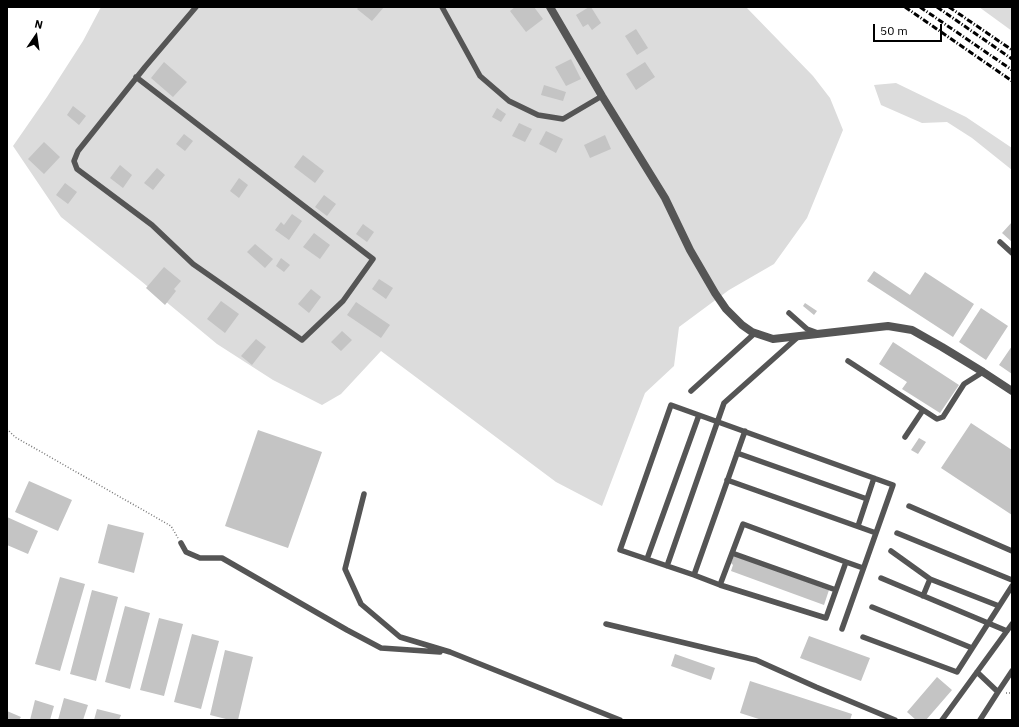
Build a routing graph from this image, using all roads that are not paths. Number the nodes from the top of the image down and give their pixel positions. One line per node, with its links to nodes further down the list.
1 (196, 7): 4 (lane)
2 (442, 7): 5 (lane)
3 (550, 7): 5 (street)
4 (136, 77): 4 (lane)
5 (602, 96): 9 (street)
6 (1000, 242): 7 (lane)
7 (1012, 253)
8 (789, 313): 10 (lane)
9 (755, 333): 11 (street); 14 (lane)
10 (818, 333): 11 (street); 13 (street)
11 (799, 336): 18 (lane)
12 (848, 361): 16 (lane)
13 (983, 372): 15 (street); 16 (lane)
14 (691, 391)
15 (1012, 391)
16 (923, 410): 20 (lane)
17 (699, 415): 18 (lane); 34 (lane); 34 (lane)
18 (718, 421): 19 (lane); 36 (lane)
19 (745, 431): 21 (lane); 22 (lane)
20 (905, 437)
21 (737, 454): 23 (lane); 25 (lane)
22 (874, 478): 25 (lane); 28 (lane)
23 (727, 480): 27 (lane); 38 (lane)
24 (364, 494): 55 (lane)
25 (867, 499): 27 (lane)
26 (909, 506): 32 (lane)
27 (858, 526): 28 (lane)
28 (876, 533): 37 (lane)
29 (897, 533): 41 (lane)
30 (181, 543): 55 (lane)
31 (891, 550): 40 (lane)
32 (1012, 551)
33 (732, 553): 35 (lane); 42 (lane); 44 (lane)
34 (647, 559): 36 (lane)
35 (846, 562): 37 (lane); 44 (lane)
36 (667, 566): 38 (lane)
37 (863, 568): 51 (lane)
38 (694, 575): 42 (lane)
39 (881, 578): 45 (lane)
40 (930, 579): 45 (lane); 46 (lane)
41 (1012, 580)
42 (720, 585): 44 (lane)
43 (1012, 586): 46 (lane)
44 (836, 590)
45 (923, 596): 49 (lane)
46 (999, 606): 49 (lane)
47 (872, 607): 54 (lane)
48 (606, 624): 60 (lane)
49 (988, 624): 52 (lane); 54 (lane)
50 (1012, 624): 52 (lane)
51 (842, 629)
52 (1007, 632): 56 (lane)
53 (863, 637): 54 (lane)
54 (972, 648)
55 (450, 652): 59 (lane)
56 (977, 672): 58 (lane); 61 (lane)
57 (1012, 672): 58 (lane)
58 (998, 692): 62 (lane)
59 (620, 720)
60 (895, 720)
61 (942, 720)
62 (980, 720)

